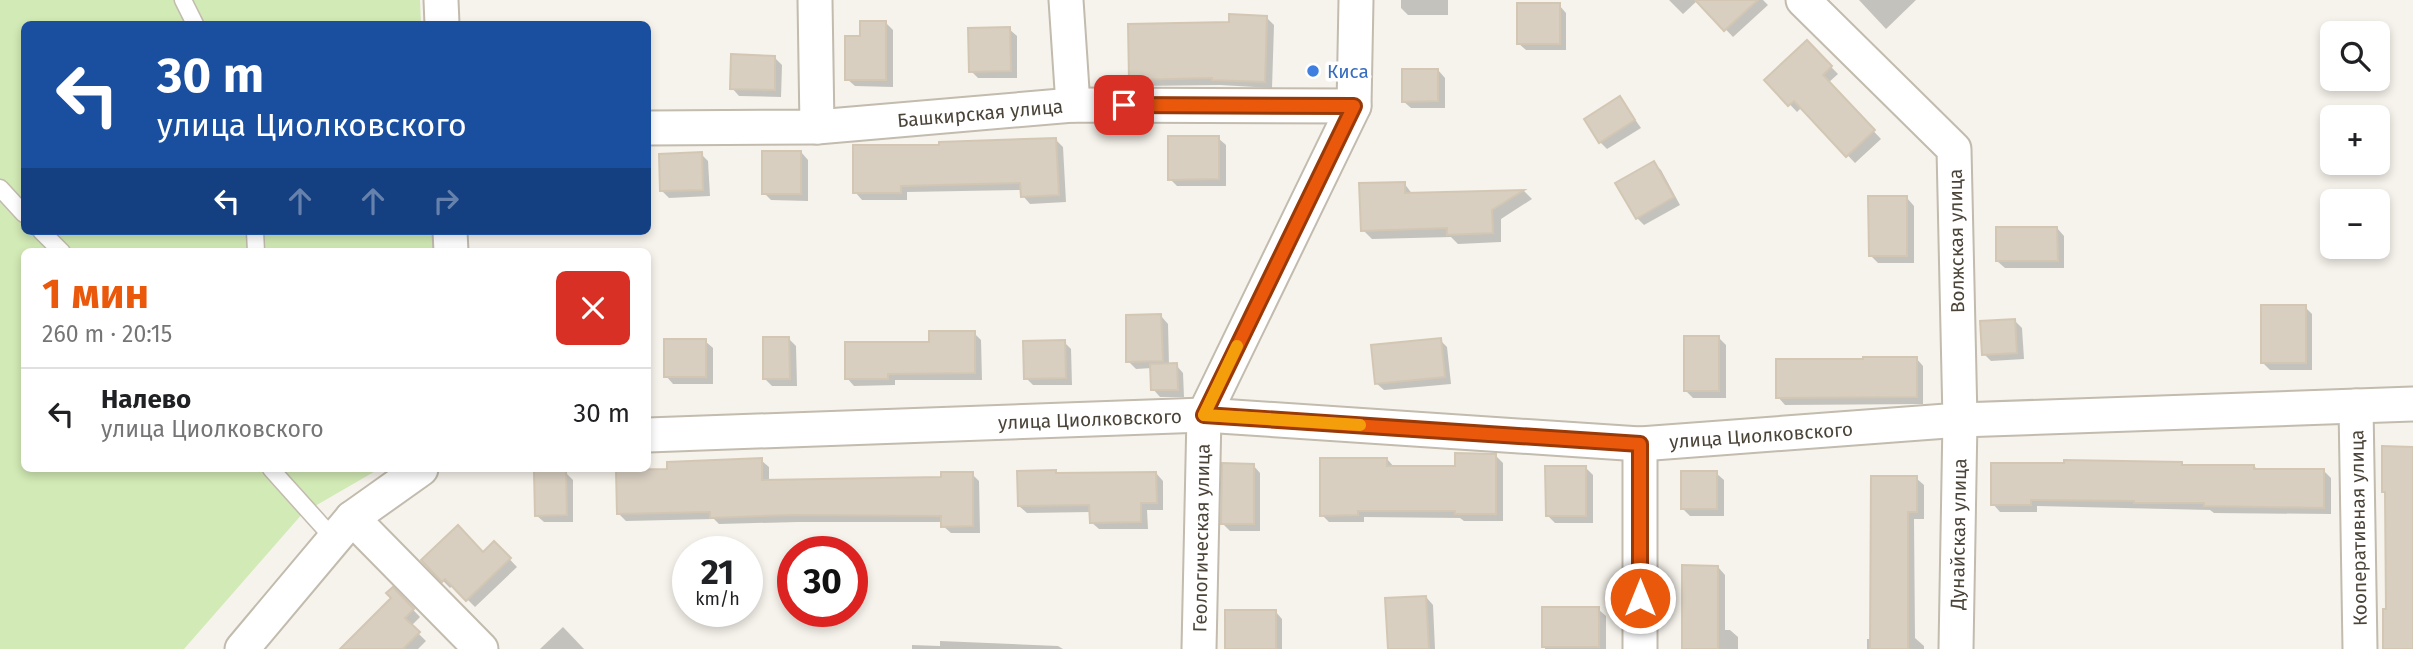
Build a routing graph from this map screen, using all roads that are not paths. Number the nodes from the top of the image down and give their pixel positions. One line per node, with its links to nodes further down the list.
1 (183, 0): 7 (lane)
2 (441, 0): 8 (street)
3 (815, 0): 11 (street)
4 (1066, 0): 9 (street)
5 (1356, 0): 10 (street, Геологическая улица)
6 (1803, 0): 20 (street, Волжская улица)
7 (194, 21)
8 (442, 21)
9 (1073, 105): 10 (street, Башкирская улица); 11 (street, Башкирская улица)
10 (1354, 106): 19 (street, Геологическая улица)
11 (817, 127): 12 (street, Башкирская улица)
12 (651, 128)
13 (0, 188): 14 (lane)
14 (21, 211)
15 (45, 235): 16 (lane)
16 (58, 248)
17 (2413, 404): 18 (street, улица Циолковского)
18 (2356, 406): 20 (street, улица Циолковского); 31 (street, Кооперативная улица)
19 (1204, 415): 21 (street, улица Циолковского); 22 (street, улица Циолковского); 28 (street, Геологическая улица)
20 (1960, 420): 22 (street, улица Циолковского); 30 (street, Дунайская улица)
21 (651, 435)
22 (1640, 444): 29 (street)
23 (275, 472): 25 (lane)
24 (417, 472): 25 (street)
25 (342, 528): 26 (street); 27 (street)
26 (242, 649)
27 (481, 649)
28 (1199, 649)
29 (1640, 649)
30 (1956, 649)
31 (2360, 649)

